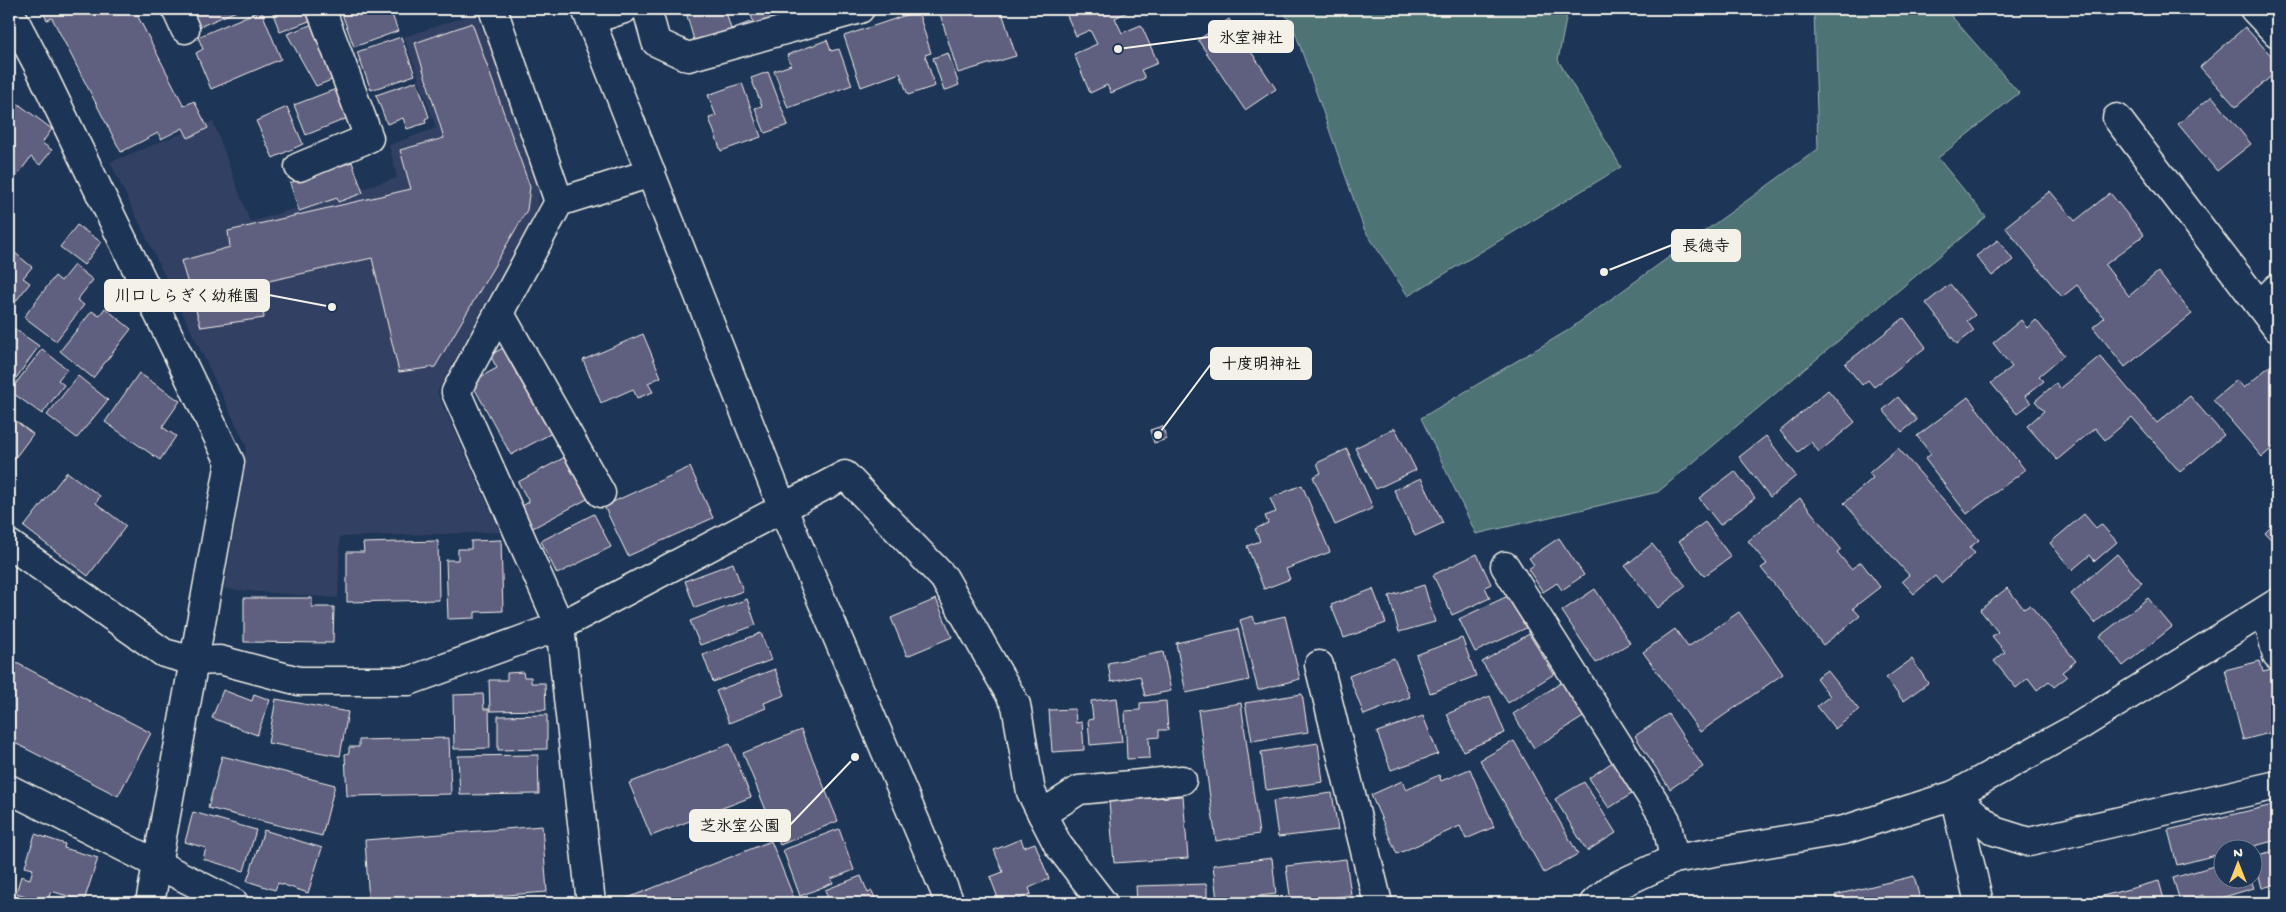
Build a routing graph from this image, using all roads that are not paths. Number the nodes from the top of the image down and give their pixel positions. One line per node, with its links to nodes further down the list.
1 (321, 9): 11 (street)
2 (493, 9): 13 (street)
3 (624, 9): 8 (street)
4 (648, 9): 5 (street)
5 (860, 9)
6 (2254, 9): 9 (street)
7 (9, 10): 24 (street)
8 (589, 15): 12 (street)
9 (2277, 33)
10 (2117, 118): 14 (street)
11 (299, 167)
12 (650, 174): 13 (street); 18 (street)
13 (559, 202): 15 (street)
14 (2269, 297): 16 (street)
15 (499, 312): 17 (street); 22 (street)
16 (2277, 328)
17 (600, 493)
18 (782, 510): 22 (street); 30 (street); 36 (street)
19 (9, 544): 24 (street)
20 (1505, 566): 31 (street)
21 (2272, 607): 23 (street); 29 (street)
22 (560, 626): 24 (street); 35 (street)
23 (2277, 656)
24 (194, 660): 32 (street)
25 (1319, 665): 38 (street)
26 (1182, 780): 30 (street)
27 (2277, 785): 29 (street)
28 (9, 789): 32 (street)
29 (1954, 795): 31 (street); 40 (street)
30 (1042, 814): 37 (street)
31 (1674, 858): 39 (street)
32 (157, 866): 33 (street); 34 (street)
33 (150, 903)
34 (234, 903)
35 (591, 903)
36 (950, 903)
37 (1102, 903)
38 (1378, 903)
39 (1594, 903)
40 (1979, 903)

